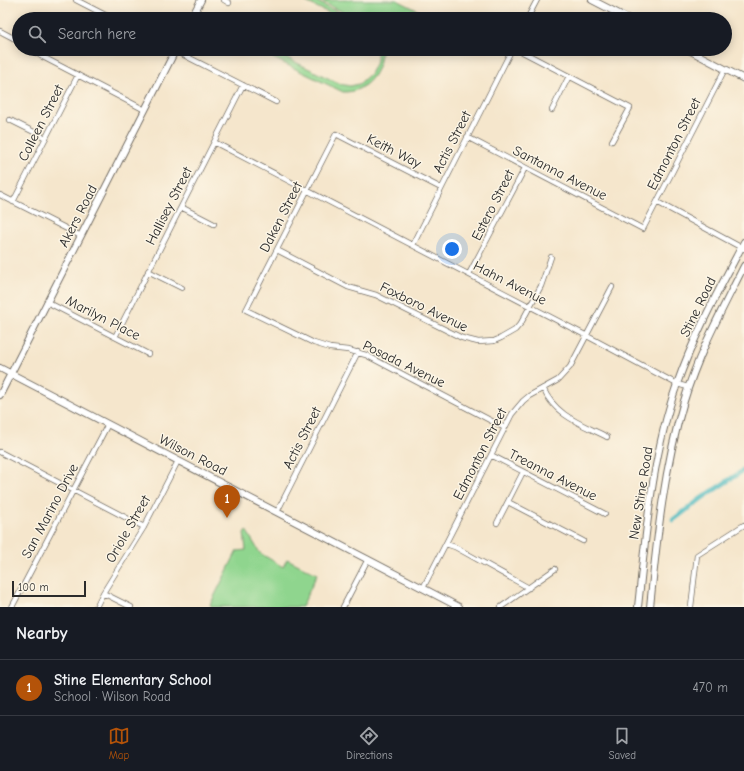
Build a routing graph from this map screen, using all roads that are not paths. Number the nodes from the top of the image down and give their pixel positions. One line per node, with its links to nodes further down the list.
1 (76, 0): 7 (street)
2 (201, 0): 8 (street)
3 (224, 0): 6 (street)
4 (537, 0): 9 (street)
5 (592, 0): 10 (street)
6 (229, 2)
7 (99, 12)
8 (195, 12)
9 (531, 12)
10 (615, 12)
11 (0, 30): 12 (street)
12 (12, 37)
13 (40, 56): 20 (street)
14 (172, 56): 25 (street, Akers Road)
15 (187, 56): 23 (street)
16 (508, 56): 30 (street, Actis Street)
17 (530, 56): 21 (street)
18 (700, 56): 19 (street)
19 (725, 69): 22 (street); 38 (street, Edmonton Street)
20 (78, 75): 25 (street); 29 (street, Colleen Street)
21 (569, 76): 26 (street); 31 (street)
22 (744, 79)
23 (243, 85): 24 (street); 32 (street, Hallisey Street)
24 (276, 102)
25 (145, 110): 42 (street, Akers Road)
26 (552, 110)
27 (10, 120): 29 (street)
28 (336, 134): 34 (street, Keith Way); 35 (street, Daken Street)
29 (46, 138): 37 (street, Colleen Street)
30 (467, 138): 33 (street, Santanna Avenue); 34 (street, Actis Street)
31 (612, 141)
32 (214, 142): 35 (street, Hahn Avenue); 39 (street, Hallisey Street)
33 (525, 168): 41 (street, Santanna Avenue); 49 (street, Estero Street)
34 (441, 188): 43 (street, Actis Street)
35 (307, 190): 43 (street, Hahn Avenue); 45 (street, Daken Street)
36 (0, 195): 37 (street)
37 (13, 202): 42 (street)
38 (657, 202): 41 (street, Edmonton Street); 44 (street)
39 (181, 207): 40 (street); 48 (street, Hallisey Street)
40 (214, 224)
41 (643, 229)
42 (81, 236): 52 (street, Akers Road)
43 (412, 245): 49 (street, Hahn Avenue)
44 (743, 246): 61 (street, Stine Road)
45 (277, 250): 53 (street, Foxboro Avenue); 54 (street, Daken Street)
46 (551, 257): 53 (street, Foxboro Avenue)
47 (744, 266): 63 (street, Stine Road)
48 (148, 271): 51 (street); 55 (street, Hallisey Street)
49 (469, 274): 53 (street, Hahn Avenue)
50 (612, 287): 56 (street, Edmonton Street)
51 (182, 288)
52 (47, 302): 55 (street, Marilyn Place); 60 (street, Akers Road)
53 (531, 306): 56 (street, Hahn Avenue)
54 (246, 310): 57 (street, Posada Avenue)
55 (115, 336): 58 (street, Marilyn Place)
56 (587, 336): 61 (street, Hahn Avenue); 62 (street, Edmonton Street)
57 (358, 352): 66 (street, Posada Avenue); 74 (street, Actis Street)
58 (148, 354)
59 (0, 368): 60 (street, Wilson Road)
60 (11, 374): 64 (street, Akers Road); 65 (street, Wilson Road)
61 (677, 384): 63 (street, Hahn Avenue); 92 (street, New Stine Road)
62 (543, 388): 66 (street, Edmonton Street); 67 (street)
63 (688, 388): 93 (street, New Stine Road)
64 (0, 395)
65 (108, 424): 70 (street, Wilson Road); 72 (street, San Marino Drive)
66 (505, 428): 69 (street, Edmonton Street)
67 (607, 437)
68 (0, 452): 72 (street)
69 (491, 455): 71 (street, Treanna Avenue); 80 (street, Edmonton Street)
70 (178, 461): 74 (street, Wilson Road); 78 (street, Oriole Street)
71 (523, 472): 73 (street); 75 (street, Treanna Avenue)
72 (74, 491): 78 (street); 86 (street, San Marino Drive)
73 (508, 502): 76 (street); 79 (street)
74 (276, 512): 81 (street, Wilson Road)
75 (605, 514)
76 (497, 523)
77 (744, 525): 94 (street)
78 (144, 527): 85 (street, Oriole Street)
79 (583, 541)
80 (446, 544): 83 (street, Edmonton Street); 84 (street)
81 (368, 560): 83 (street, Wilson Road); 89 (street)
82 (554, 569): 84 (street)
83 (423, 588): 90 (street, Wilson Road)
84 (529, 588): 91 (street)
85 (103, 593): 87 (street, Oriole Street); 88 (street)
86 (12, 607)
87 (96, 607)
88 (131, 607)
89 (343, 607)
90 (459, 607)
91 (501, 607)
92 (638, 607)
93 (650, 607)
94 (691, 607)

